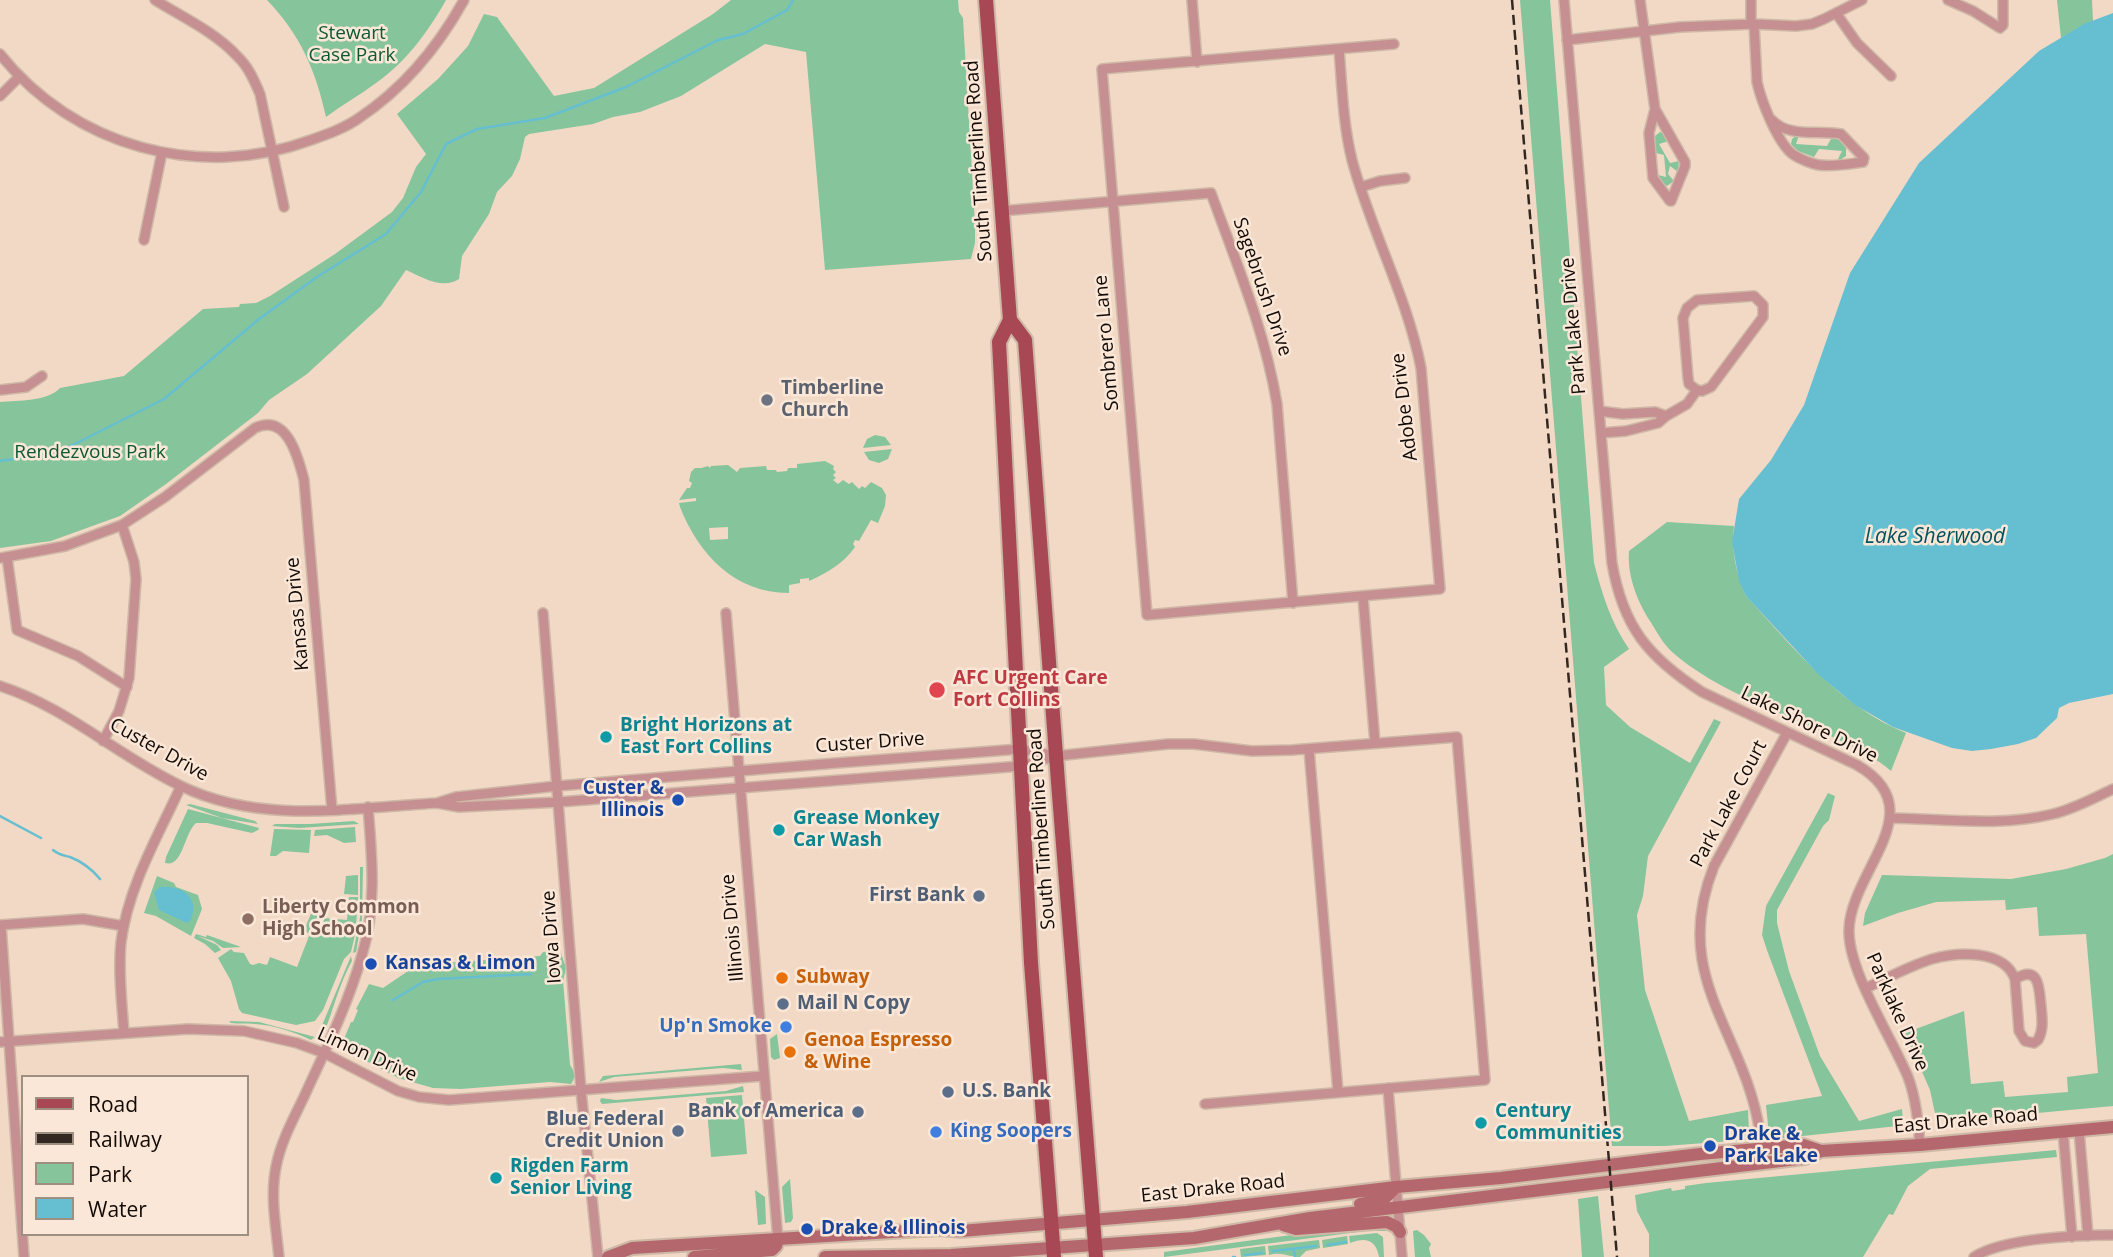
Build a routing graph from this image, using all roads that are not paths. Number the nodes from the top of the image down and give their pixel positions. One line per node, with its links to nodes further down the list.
1 (155, 0): 25 (street)
2 (464, 0): 25 (street)
3 (986, 0): 30 (main road, South Timberline Road)
4 (1192, 0): 18 (street)
5 (1564, 0): 14 (street, Park Lake Drive)
6 (1640, 0): 13 (street)
7 (1751, 0): 12 (street)
8 (1862, 0): 11 (street)
9 (1948, 0): 10 (street)
10 (2003, 0)
11 (1836, 13): 12 (street); 19 (street)
12 (1754, 24): 13 (street); 23 (street)
13 (1645, 32): 14 (street); 22 (street)
14 (1567, 40): 36 (street, Park Lake Drive)
15 (1394, 44): 16 (street)
16 (1339, 49): 18 (street); 27 (street, Adobe Drive)
17 (0, 54): 20 (street)
18 (1197, 62): 28 (street, Sombrero Lane)
19 (1891, 76)
20 (19, 77): 21 (street); 24 (street)
21 (0, 96)
22 (1655, 109): 22 (street)
23 (1772, 120): 23 (street)
24 (162, 152): 25 (street); 31 (street)
25 (272, 153): 29 (street)
26 (1405, 178): 27 (street)
27 (1361, 187): 41 (street, Adobe Drive)
28 (1112, 201): 30 (street, Sagebrush Drive); 42 (street, Sagebrush Drive); 42 (street, Sombrero Lane)
29 (284, 207)
30 (1002, 211): 32 (main road, South Timberline Road)
31 (144, 240)
32 (1010, 320): 52 (main road, South Timberline Road); 53 (main road, South Timberline Road)
33 (42, 376): 34 (street)
34 (0, 390)
35 (1697, 390): 35 (street); 37 (street)
36 (1599, 411): 37 (street); 38 (street, Park Lake Drive)
37 (1666, 416): 38 (street)
38 (1601, 433): 45 (street, Park Lake Drive)
39 (122, 525): 40 (street); 47 (street); 63 (street, Kansas Drive)
40 (4, 557): 47 (street)
41 (1363, 597): 42 (street); 50 (street)
42 (1293, 603)
43 (543, 613): 57 (street, Iowa Drive)
44 (726, 613): 55 (street, Illinois Drive)
45 (1644, 643): 48 (street, Lake Shore Drive)
46 (0, 686): 49 (street, Custer Drive)
47 (127, 687): 49 (street)
48 (1787, 733): 64 (street, Lake Shore Drive); 80 (street, Park Lake Court)
49 (103, 740): 56 (street, Custer Drive)
50 (1375, 743): 51 (street, Custer Drive); 73 (street, Custer Drive)
51 (1309, 749): 53 (street, Custer Drive); 75 (street)
52 (1020, 750): 53 (street, Custer Drive); 54 (main road, South Timberline Road); 55 (street, Custer Drive)
53 (1056, 756): 54 (street, Custer Drive); 88 (main road, South Timberline Road)
54 (1021, 766): 58 (street, Custer Drive); 91 (main road, South Timberline Road)
55 (738, 771): 57 (street, Custer Drive); 58 (street, Illinois Drive)
56 (181, 786): 63 (street, Custer Drive); 66 (street)
57 (558, 786): 60 (street, Iowa Drive); 61 (street, Custer Drive)
58 (739, 787): 60 (street, Custer Drive); 72 (street, Illinois Drive)
59 (2113, 789): 64 (street)
60 (559, 802): 61 (street, Custer Drive); 74 (street, Iowa Drive)
61 (437, 803): 62 (street, Custer Drive)
62 (368, 807): 63 (street, Custer Drive); 71 (street)
63 (332, 810)
64 (1890, 818): 68 (street, Parklake Drive)
65 (0, 925): 66 (street); 70 (street)
66 (124, 926): 69 (street)
67 (2015, 979): 67 (street); 68 (street)
68 (1866, 988): 81 (street, Parklake Drive)
69 (124, 1033): 70 (street, Limon Drive); 71 (street, Limon Drive)
70 (5, 1042): 89 (street)
71 (324, 1054): 74 (street, Limon Drive); 101 (street)
72 (764, 1076): 74 (street, Limon Drive); 97 (street, Illinois Drive)
73 (1388, 1088): 75 (street); 86 (street)
74 (581, 1090): 102 (street, Iowa Drive)
75 (1338, 1092): 76 (street)
76 (1205, 1104)
77 (2113, 1127): 78 (main road, East Drake Road)
78 (2079, 1130): 79 (main road, East Drake Road); 95 (street)
79 (2063, 1131): 81 (main road, East Drake Road); 96 (street)
80 (1760, 1133): 82 (main road)
81 (1920, 1145): 83 (main road, East Drake Road)
82 (1760, 1149): 83 (main road, East Drake Road); 84 (main road); 85 (main road, East Drake Road)
83 (1821, 1151): 84 (main road, East Drake Road)
84 (1697, 1171): 87 (main road, East Drake Road)
85 (1544, 1172): 86 (main road, East Drake Road); 87 (main road)
86 (1396, 1187): 87 (street); 88 (main road, East Drake Road); 90 (main road)
87 (1398, 1208): 90 (main road, East Drake Road); 92 (street)
88 (1093, 1220): 91 (main road, East Drake Road); 98 (main road, South Timberline Road)
89 (21, 1223)
90 (1280, 1223): 92 (main road); 98 (main road, East Drake Road)
91 (1051, 1224): 97 (main road, East Drake Road); 99 (main road, South Timberline Road)
92 (1400, 1232): 106 (street)
93 (2113, 1235): 95 (street)
94 (22, 1236): 100 (street)
95 (2088, 1236): 96 (street)
96 (2072, 1237): 107 (street)
97 (778, 1240): 103 (main road, East Drake Road); 104 (main road)
98 (1096, 1251): 99 (main road, East Drake Road)
99 (1054, 1253): 105 (main road, East Drake Road)
100 (24, 1257)
101 (279, 1257)
102 (598, 1257)
103 (608, 1257)
104 (694, 1257)
105 (825, 1257)
106 (1402, 1257)
107 (1974, 1257)

